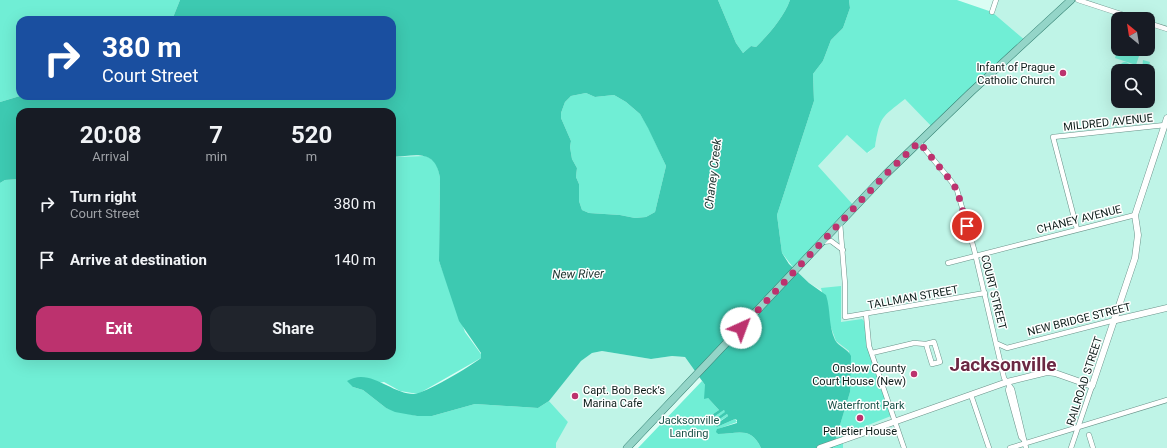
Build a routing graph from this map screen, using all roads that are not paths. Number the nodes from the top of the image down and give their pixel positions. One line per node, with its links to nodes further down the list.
1 (996, 0): 4 (street)
2 (1071, 0): 10 (main road)
3 (1078, 0): 5 (street)
4 (992, 12)
5 (1115, 12)
6 (1155, 25): 7 (street)
7 (1167, 29)
8 (1167, 118): 9 (main road, CHANEY AVENUE)
9 (1165, 125): 11 (main road, CHANEY AVENUE); 13 (street, MILDRED AVENUE)
10 (919, 142): 12 (main road); 16 (street, COURT STREET)
11 (1136, 215): 13 (street, CHANEY AVENUE); 21 (main road, RAILROAD STREET)
12 (840, 223): 14 (main road); 15 (street)
13 (1077, 229): 16 (street, CHANEY AVENUE)
14 (822, 242): 15 (street); 33 (main road)
15 (843, 250): 20 (street, TALLMAN STREET)
16 (976, 257): 17 (street, CHANEY AVENUE); 18 (street, COURT STREET)
17 (948, 263)
18 (985, 293): 20 (street, TALLMAN STREET); 23 (street, COURT STREET)
19 (1167, 308): 21 (main road, NEW BRIDGE STREET)
20 (866, 314): 24 (street)
21 (1116, 320): 23 (street, NEW BRIDGE STREET); 26 (main road, RAILROAD STREET)
22 (926, 344): 22 (street); 24 (street)
23 (998, 344): 25 (street, COURT STREET)
24 (872, 354): 29 (street)
25 (1008, 384): 26 (main road); 27 (main road); 32 (street, COURT STREET)
26 (1092, 386): 30 (street, RAILROAD STREET)
27 (970, 395): 29 (main road); 36 (street)
28 (1167, 400): 30 (street)
29 (895, 421): 34 (main road); 35 (street)
30 (1078, 428): 32 (street); 38 (street, RAILROAD STREET)
31 (1089, 435): 39 (street)
32 (1025, 444): 37 (street)
33 (627, 448)
34 (820, 448)
35 (904, 448)
36 (988, 448)
37 (1010, 448)
38 (1071, 448)
39 (1093, 448)

